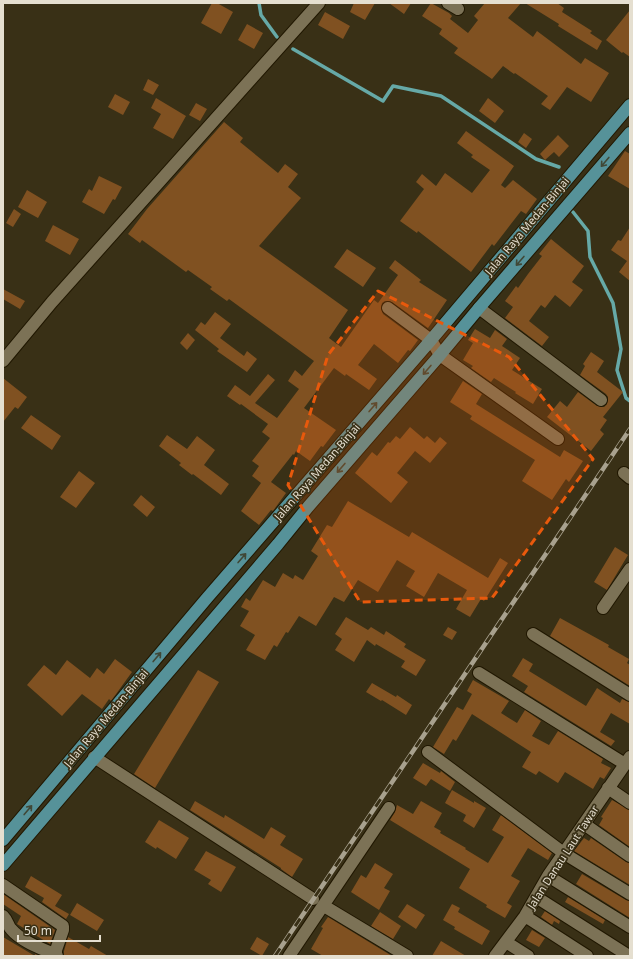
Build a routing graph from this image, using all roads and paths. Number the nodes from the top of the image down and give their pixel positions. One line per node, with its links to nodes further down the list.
1 (319, 3): 8 (street)
2 (630, 105): 6 (main road, Jalan Raya Medan-Binjai)
3 (630, 133): 5 (main road, Jalan Raya Medan-Binjai, one-way to 5)
4 (388, 308): 6 (street)
5 (479, 308): 7 (main road, Jalan Raya Medan-Binjai); 9 (street)
6 (431, 340): 7 (street); 23 (main road, Jalan Raya Medan-Binjai, one-way to 6)
7 (440, 355): 10 (street); 17 (main road, Jalan Raya Medan-Binjai, one-way to 17)
8 (3, 361)
9 (601, 400)
10 (558, 439)
11 (630, 569): 12 (street)
12 (603, 608)
13 (533, 634): 15 (street)
14 (479, 673): 18 (street)
15 (630, 695)
16 (428, 752): 24 (street)
17 (94, 757): 26 (main road, Jalan Raya Medan-Binjai); 31 (street)
18 (627, 760): 19 (street, Jalan Danau Laut Tawar)
19 (608, 788): 20 (street); 22 (street, Jalan Danau Laut Tawar)
20 (630, 803)
21 (389, 808): 32 (street)
22 (584, 824): 24 (street, Jalan Danau Laut Tawar); 25 (street)
23 (3, 840)
24 (565, 854): 27 (street, Jalan Danau Laut Tawar); 29 (street)
25 (630, 856)
26 (3, 865)
27 (548, 876): 30 (street, Jalan Danau Laut Tawar); 35 (street)
28 (3, 885): 37 (street)
29 (630, 894)
30 (536, 897): 34 (street, Jalan Danau Laut Tawar); 43 (street)
31 (313, 899)
32 (324, 906): 38 (street); 39 (street)
33 (3, 916): 37 (street)
34 (525, 916): 36 (street, Jalan Danau Laut Tawar); 42 (street)
35 (630, 927)
36 (506, 942): 40 (street, Jalan Danau Laut Tawar); 41 (street)
37 (56, 956)
38 (289, 956)
39 (407, 956)
40 (495, 956)
41 (528, 956)
42 (587, 956)
43 (629, 956)

